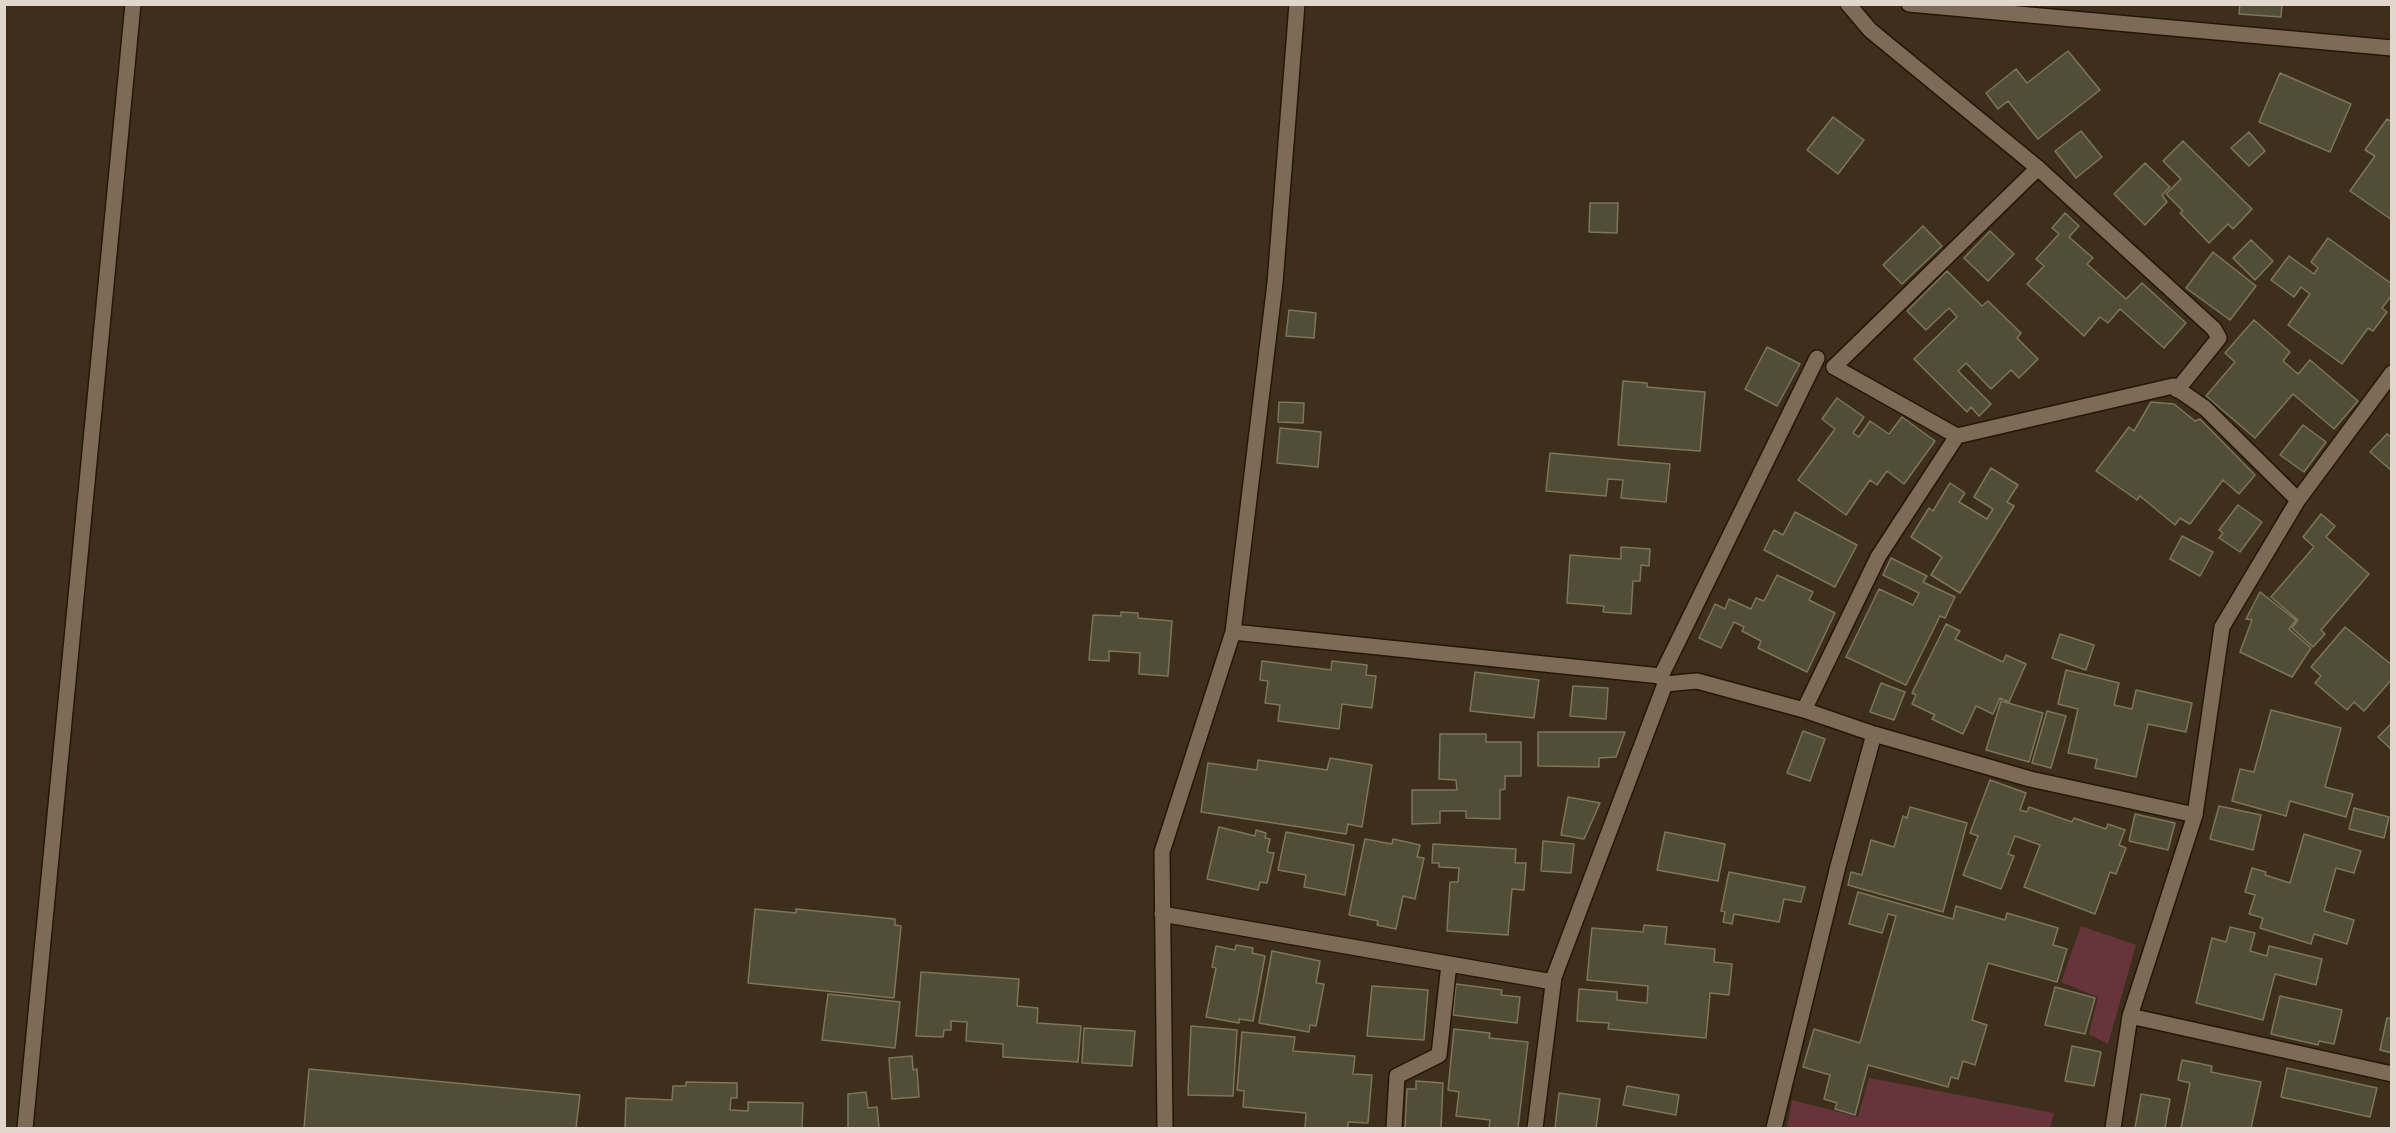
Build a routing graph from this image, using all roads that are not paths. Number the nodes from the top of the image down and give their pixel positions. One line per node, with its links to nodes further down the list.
1 (132, 4): 22 (street)
2 (1297, 4): 12 (street)
3 (1848, 4): 6 (street)
4 (1909, 4): 5 (street)
5 (2391, 48)
6 (2038, 168): 9 (street); 10 (street)
7 (1817, 358): 13 (street)
8 (2391, 373): 11 (street)
9 (2177, 390): 10 (street); 11 (street)
10 (1957, 436): 14 (street)
11 (2298, 500): 16 (street)
12 (1233, 632): 13 (street); 17 (street)
13 (1663, 680): 14 (street); 19 (street)
14 (1804, 710): 15 (street)
15 (1874, 734): 16 (street); 26 (street)
16 (2195, 814): 20 (street)
17 (1162, 914): 18 (street); 23 (street)
18 (1449, 964): 19 (street); 24 (street)
19 (1553, 982): 25 (street)
20 (2130, 1016): 21 (street); 27 (street)
21 (2391, 1074)
22 (25, 1128)
23 (1165, 1128)
24 (1394, 1128)
25 (1535, 1128)
26 (1774, 1128)
27 (2113, 1128)

